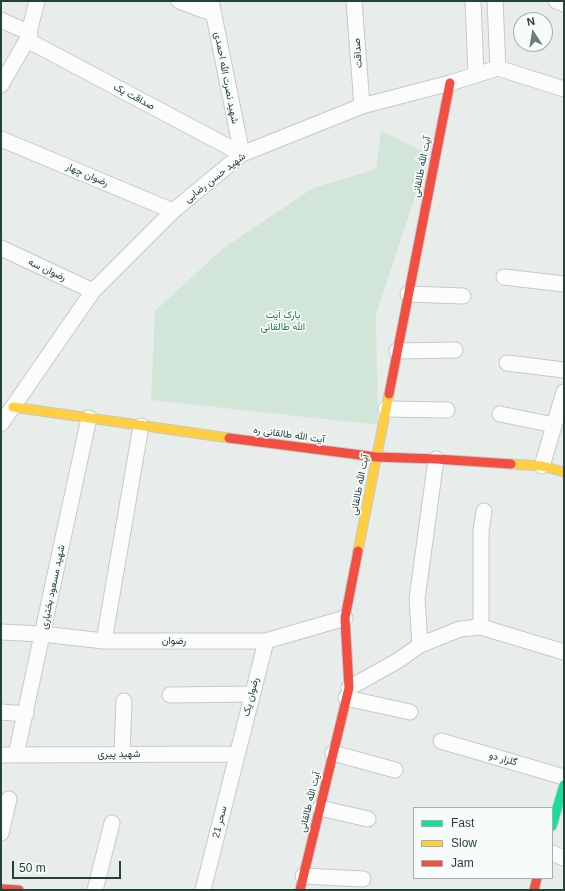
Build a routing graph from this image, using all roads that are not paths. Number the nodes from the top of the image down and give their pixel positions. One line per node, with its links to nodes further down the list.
1 (37, 1): 10 (street)
2 (179, 1): 8 (street)
3 (354, 1): 16 (street, صداقت)
4 (472, 1): 12 (street)
5 (495, 1): 11 (street)
6 (556, 1): 7 (street)
7 (564, 4)
8 (212, 8): 18 (street, شهید نصرت الله احمدی)
9 (1, 20): 10 (street, صداقت یک)
10 (28, 36): 14 (street); 18 (street, صداقت یک)
11 (498, 68): 12 (street, شهید حسن رضایی); 15 (street)
12 (476, 75): 13 (street, شهید حسن رضایی)
13 (450, 83): 16 (street, شهید حسن رضایی); 24 (street, آیت الله طالقانی)
14 (1, 85)
15 (564, 89)
16 (362, 106): 18 (street, شهید حسن رضایی)
17 (1, 139): 19 (street, رضوان چهار)
18 (242, 154): 19 (street, شهید حسن رضایی)
19 (173, 211): 23 (street, شهید حسن رضایی)
20 (1, 248): 23 (street, رضوان سه)
21 (504, 277): 22 (street)
22 (564, 284)
23 (93, 291): 31 (street, شهید حسن رضایی)
24 (408, 294): 25 (street); 27 (street, آیت الله طالقانی)
25 (463, 296)
26 (455, 350): 27 (street)
27 (397, 351): 32 (street, آیت الله طالقانی)
28 (508, 362): 29 (street)
29 (564, 370)
30 (564, 392): 37 (street)
31 (13, 407): 35 (street, آیت الله طالقانی ره); 36 (street, شهید حسن رضایی)
32 (386, 409): 33 (street); 39 (street, آیت الله طالقانی)
33 (447, 410)
34 (500, 414): 37 (street)
35 (89, 418): 38 (street, آیت الله طالقانی ره); 47 (street, شهید مسعود بختیاری)
36 (1, 424)
37 (554, 425): 41 (street)
38 (141, 426): 39 (street, آیت الله طالقانی ره); 48 (street)
39 (376, 457): 40 (street, آیت الله طالقانی ره); 44 (street, آیت الله طالقانی)
40 (436, 459): 41 (street, آیت الله طالقانی ره); 50 (street)
41 (542, 466): 42 (street, آیت الله طالقانی ره)
42 (564, 472)
43 (484, 511): 45 (street)
44 (345, 618): 49 (street, رضوان); 52 (street, آیت الله طالقانی)
45 (481, 628): 50 (street); 51 (street)
46 (1, 632): 47 (street, رضوان)
47 (42, 634): 48 (street, رضوان); 58 (street, شهید مسعود بختیاری)
48 (104, 641): 49 (street, رضوان)
49 (266, 641): 53 (street, رضوان یک)
50 (420, 645): 52 (street)
51 (564, 652)
52 (348, 693): 57 (street); 60 (street, آیت الله طالقانی)
53 (252, 694): 54 (street); 62 (street, رضوان یک)
54 (170, 695)
55 (124, 701): 61 (street)
56 (1, 712): 58 (street)
57 (410, 712)
58 (26, 714): 64 (street, شهید مسعود بختیاری)
59 (441, 741): 66 (street, گلزار دو)
60 (333, 753): 65 (street); 69 (street, آیت الله طالقانی)
61 (122, 754): 62 (street, شهید پیری); 64 (street, شهید پیری)
62 (237, 754): 82 (street, سحر 21)
63 (1, 755): 64 (street, شهید پیری)
64 (16, 755)
65 (395, 770)
66 (564, 777)
67 (564, 785): 72 (street)
68 (9, 799): 73 (street)
69 (320, 808): 70 (street); 78 (street, آیت الله طالقانی)
70 (368, 819)
71 (112, 823): 81 (street)
72 (553, 823)
73 (1, 833)
74 (553, 853): 75 (street)
75 (564, 858)
76 (363, 879): 78 (street)
77 (537, 879): 83 (street)
78 (302, 883)
79 (1, 889): 80 (street)
80 (19, 890)
81 (95, 890)
82 (203, 890)
83 (534, 890)

